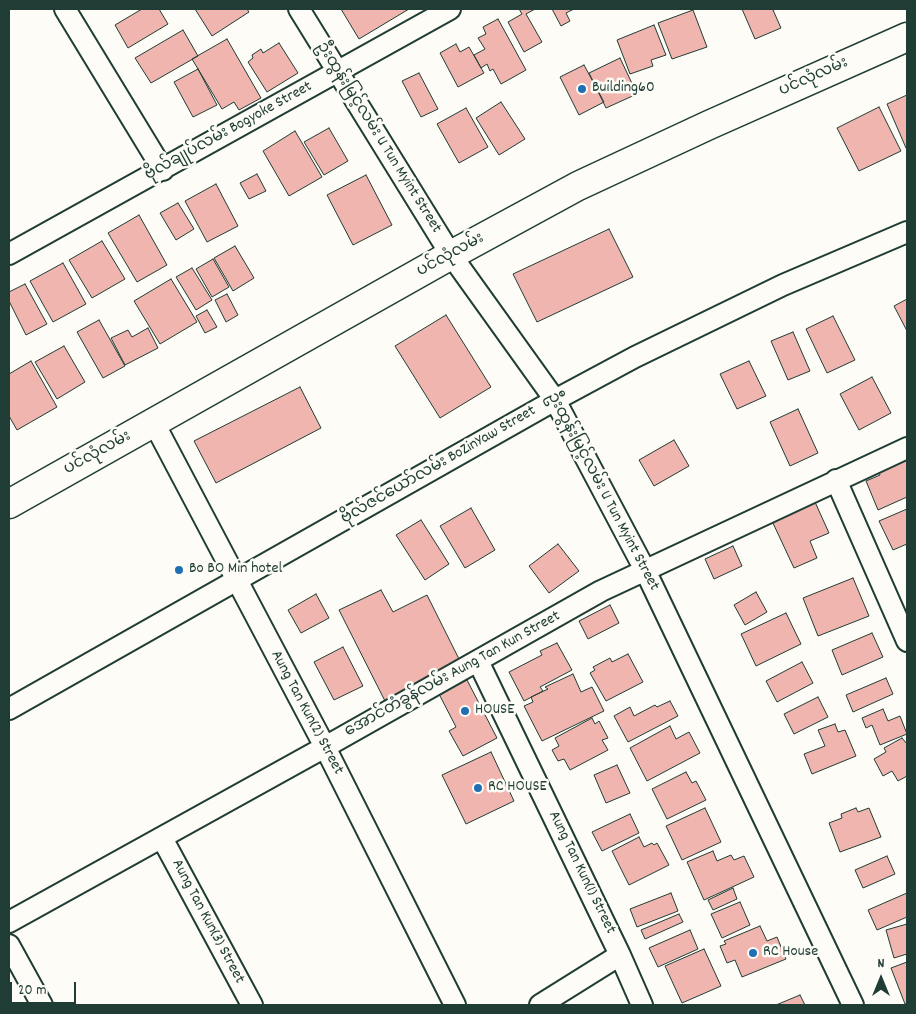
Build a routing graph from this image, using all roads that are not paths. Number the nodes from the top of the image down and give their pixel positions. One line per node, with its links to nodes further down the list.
1 (65, 9): 6 (street)
2 (299, 9): 5 (street, ဦးထွန်းမြင့်လမ်း U Tun Myint Street)
3 (450, 9): 5 (street, ဗိုလ်ချုပ်လမ်း Bogyoke Street)
4 (907, 37): 9 (main road, ပင်လုံလမ်း)
5 (337, 71): 6 (street, ဗိုလ်ချုပ်လမ်း Bogyoke Street); 9 (street, ဦးထွန်းမြင့်လမ်း U Tun Myint Street)
6 (162, 170): 8 (street, ဗိုလ်ချုပ်လမ်း Bogyoke Street)
7 (907, 232): 10 (street, ဗိုလ်ဇင်ယော်လမ်း BoZinYaw Street)
8 (9, 254)
9 (451, 256): 10 (street, ဦးထွန်းမြင့်လမ်း U Tun Myint Street); 11 (main road, ပင်လုံလမ်း)
10 (555, 400): 15 (street, ဦးထွန်းမြင့်လမ်း U Tun Myint Street); 16 (street, ဗိုလ်ဇင်ယော်လမ်း BoZinYaw Street)
11 (154, 424): 14 (main road, ပင်လုံလမ်း); 16 (street, Aung Tan Kun(2) Street)
12 (907, 448): 13 (street, အောင်တံခွန်လမ်း Aung Tan Kun Street)
13 (836, 480): 15 (street, အောင်တံခွန်လမ်း Aung Tan Kun Street); 17 (street)
14 (9, 504)
15 (645, 570): 18 (street, အောင်တံခွန်လမ်း Aung Tan Kun Street); 30 (street, ဦးထွန်းမြင့်လမ်း U Tun Myint Street)
16 (236, 581): 19 (street, ဗိုလ်ဇင်ယော်လမ်း BoZinYaw Street); 20 (street, Aung Tan Kun(2) Street)
17 (907, 641)
18 (478, 661): 20 (street, အောင်တံခွန်လမ်း Aung Tan Kun Street); 24 (street, Aung Tan Kun(1) Street)
19 (9, 709)
20 (325, 747): 21 (street, အောင်တံခွန်လမ်း Aung Tan Kun Street); 27 (street, Aung Tan Kun(2) Street)
21 (162, 838): 22 (street, အောင်တံခွန်လမ်း Aung Tan Kun Street); 26 (street, Aung Tan Kun(3) Street)
22 (9, 922)
23 (9, 945): 25 (street)
24 (620, 955): 28 (street); 29 (street, Aung Tan Kun(1) Street)
25 (42, 1005)
26 (252, 1005)
27 (454, 1005)
28 (540, 1005)
29 (642, 1005)
30 (853, 1005)

